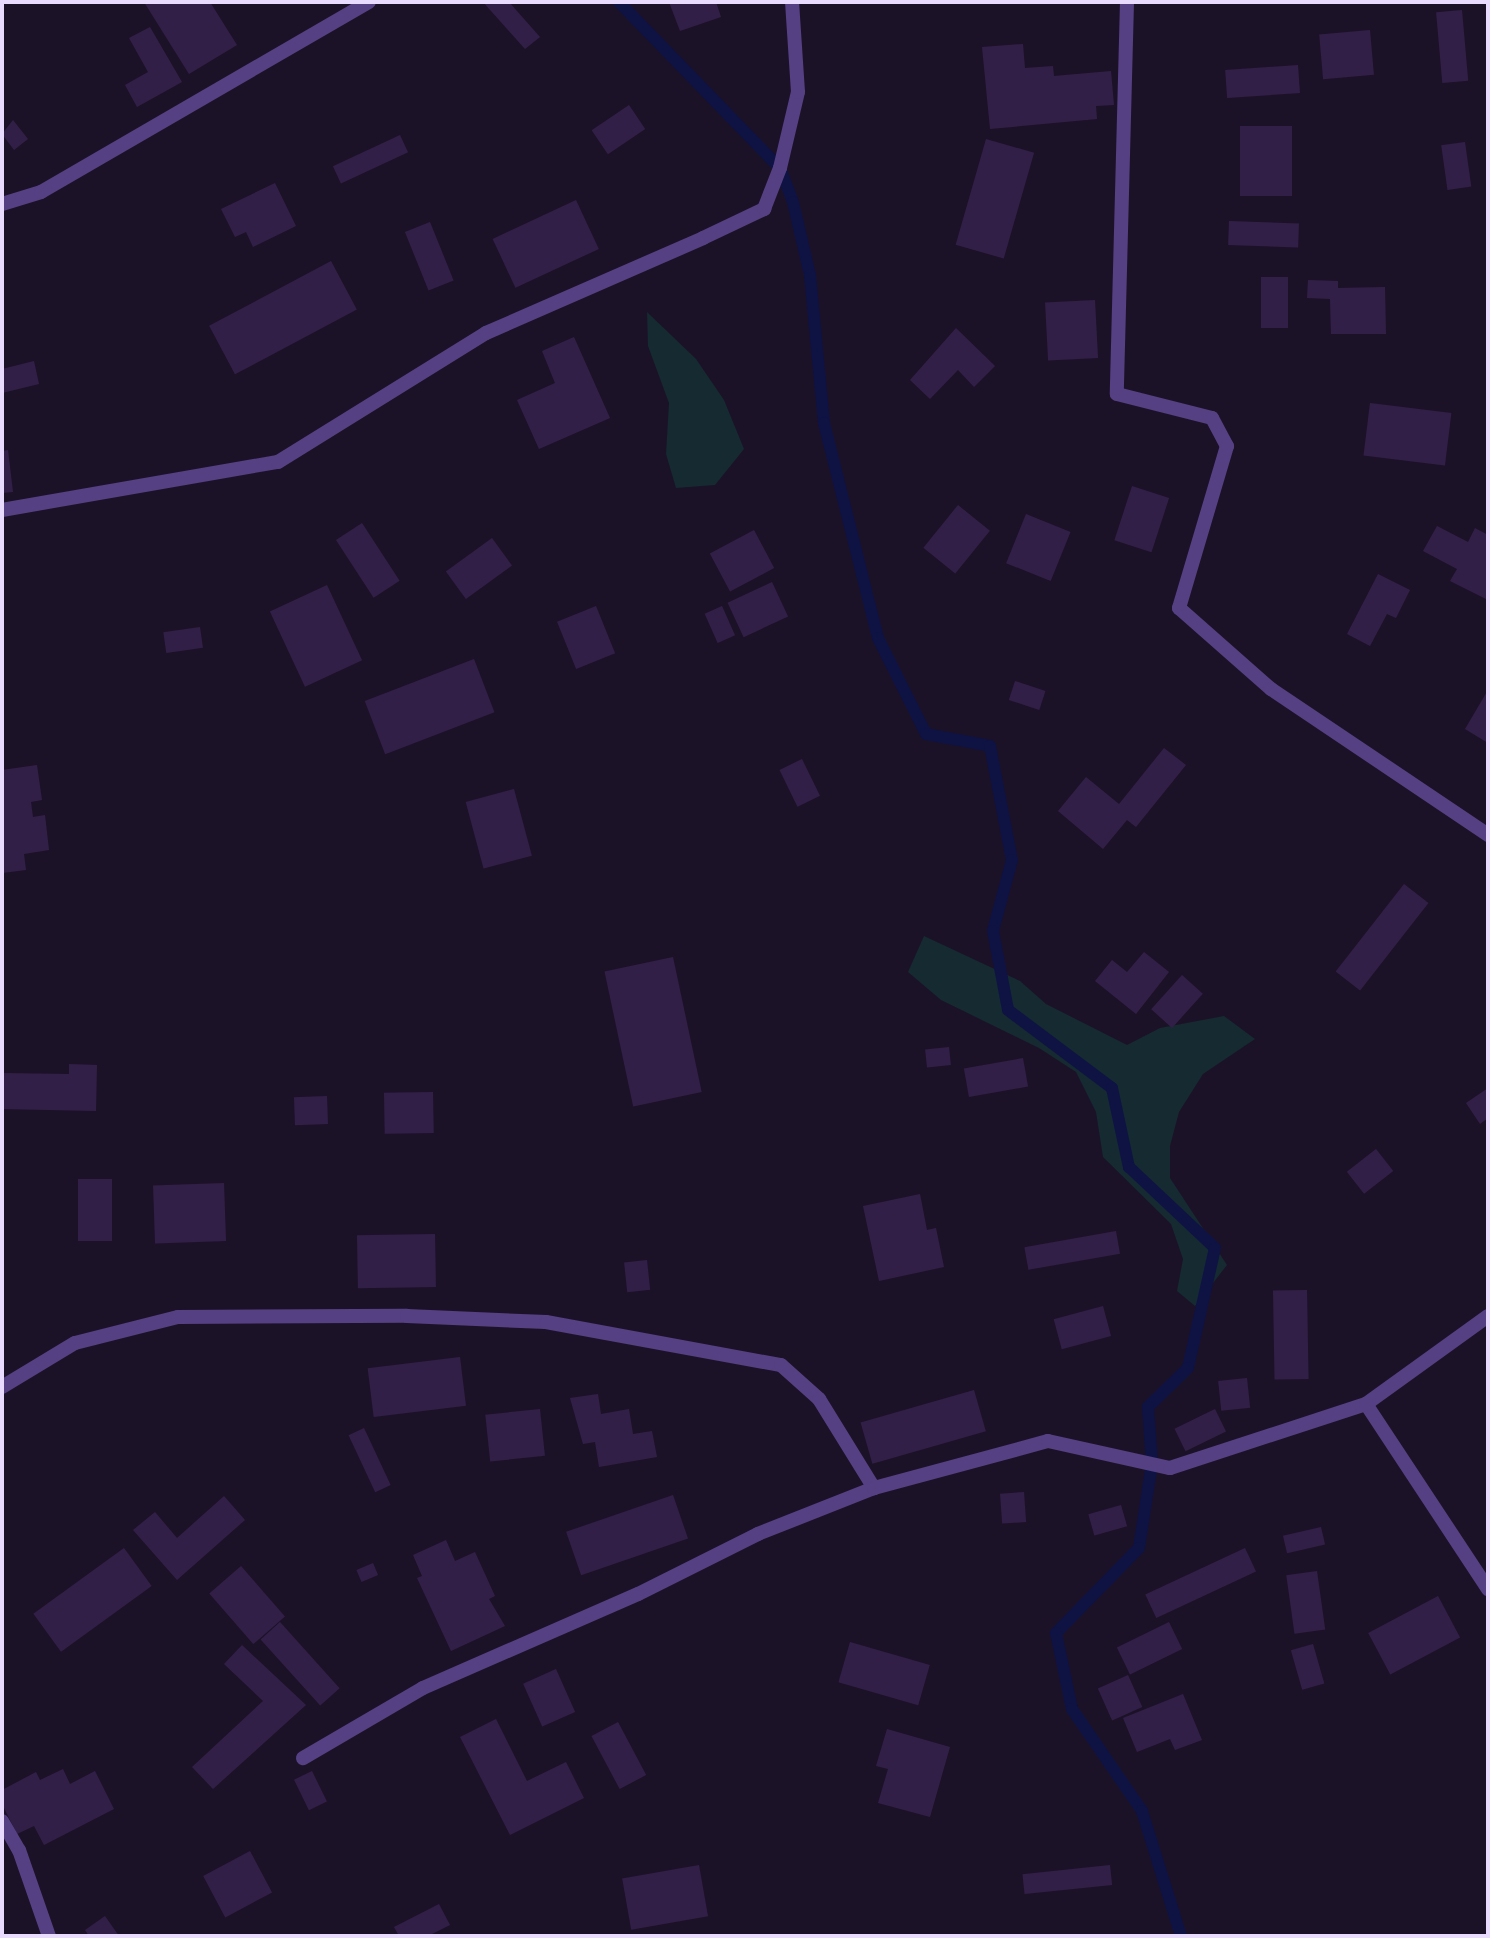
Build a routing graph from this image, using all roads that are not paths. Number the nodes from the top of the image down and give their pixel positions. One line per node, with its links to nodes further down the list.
1 (369, 2): 4 (street)
2 (792, 2): 5 (street)
3 (1127, 2): 6 (street)
4 (2, 204)
5 (2, 510)
6 (1488, 835)
7 (1488, 1316): 9 (street)
8 (2, 1387): 10 (street)
9 (1366, 1404): 10 (street); 11 (street)
10 (874, 1488): 12 (street)
11 (1488, 1589)
12 (303, 1758)
13 (2, 1821): 14 (street)
14 (49, 1936)

